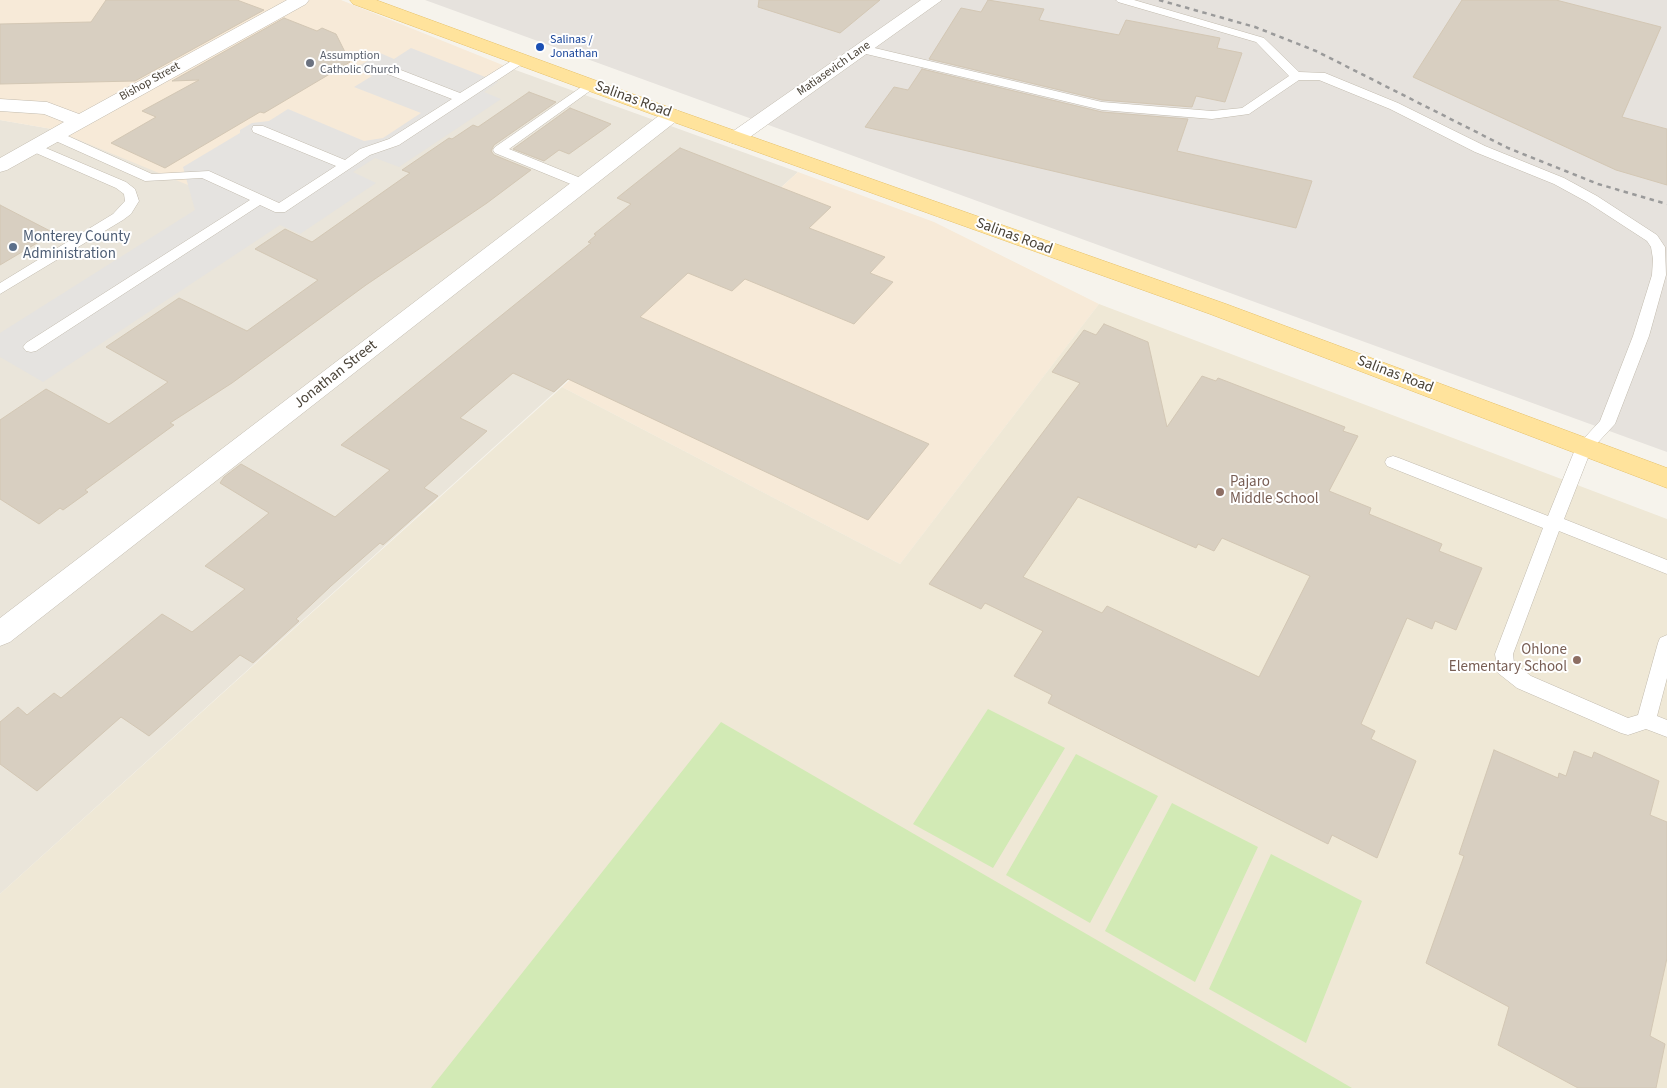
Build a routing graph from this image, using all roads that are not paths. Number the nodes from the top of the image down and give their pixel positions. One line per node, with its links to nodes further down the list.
1 (300, 0): 13 (street, Bishop Street)
2 (360, 0): 6 (main road, Salinas Road)
3 (933, 0): 5 (street, Matiasevich Lane)
4 (1122, 0): 8 (lane)
5 (862, 49): 8 (lane); 16 (street, Matiasevich Lane)
6 (521, 59): 9 (main road, Salinas Road); 10 (lane)
7 (389, 70): 10 (lane)
8 (1296, 76): 24 (lane)
9 (590, 85): 12 (main road, Salinas Road); 20 (lane)
10 (461, 98): 18 (lane)
11 (0, 105): 13 (street)
12 (672, 115): 16 (main road, Salinas Road); 20 (street, Jonathan Street)
13 (78, 122): 15 (street, Bishop Street)
14 (258, 129): 18 (lane)
15 (54, 135): 17 (street, Bishop Street); 21 (lane)
16 (736, 138): 24 (main road, Salinas Road)
17 (34, 146): 19 (street, Bishop Street); 22 (lane)
18 (346, 165): 21 (lane)
19 (0, 166)
20 (583, 184): 29 (street, Jonathan Street)
21 (259, 200): 23 (lane)
22 (0, 289)
23 (32, 347)
24 (1584, 447): 26 (main road, Salinas Road); 27 (lane)
25 (1392, 462): 27 (lane)
26 (1667, 478)
27 (1554, 523): 28 (lane); 31 (lane)
28 (1667, 567)
29 (0, 634)
30 (1667, 643): 31 (lane)
31 (1646, 720): 32 (lane)
32 (1667, 729)

